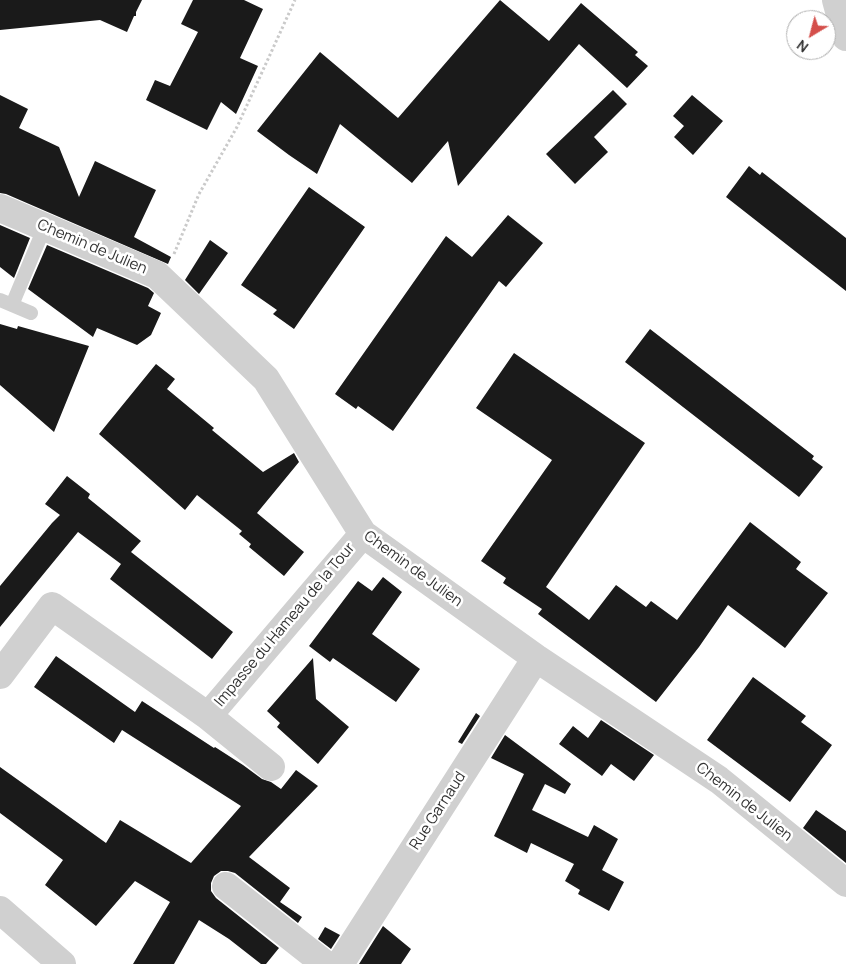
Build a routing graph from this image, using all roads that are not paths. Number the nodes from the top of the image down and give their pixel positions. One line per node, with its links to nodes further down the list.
1 (836, 0): 2 (street)
2 (846, 38)
3 (0, 208): 4 (street, Chemin de Julien)
4 (45, 226): 5 (lane); 7 (street, Chemin de Julien)
5 (6, 302): 6 (lane)
6 (32, 312)
7 (363, 534): 8 (street, Chemin de Julien); 10 (street, Impasse du Hameau de la Tour)
8 (536, 658): 12 (street, Chemin de Julien); 17 (street, Rue Garnaud)
9 (0, 675): 10 (street, Impasse du Hameau de la Tour)
10 (208, 716): 11 (street, Impasse du Hameau de la Tour)
11 (271, 766)
12 (846, 883)
13 (226, 886): 16 (street)
14 (0, 910): 15 (street)
15 (62, 964)
16 (325, 964)
17 (340, 964)

